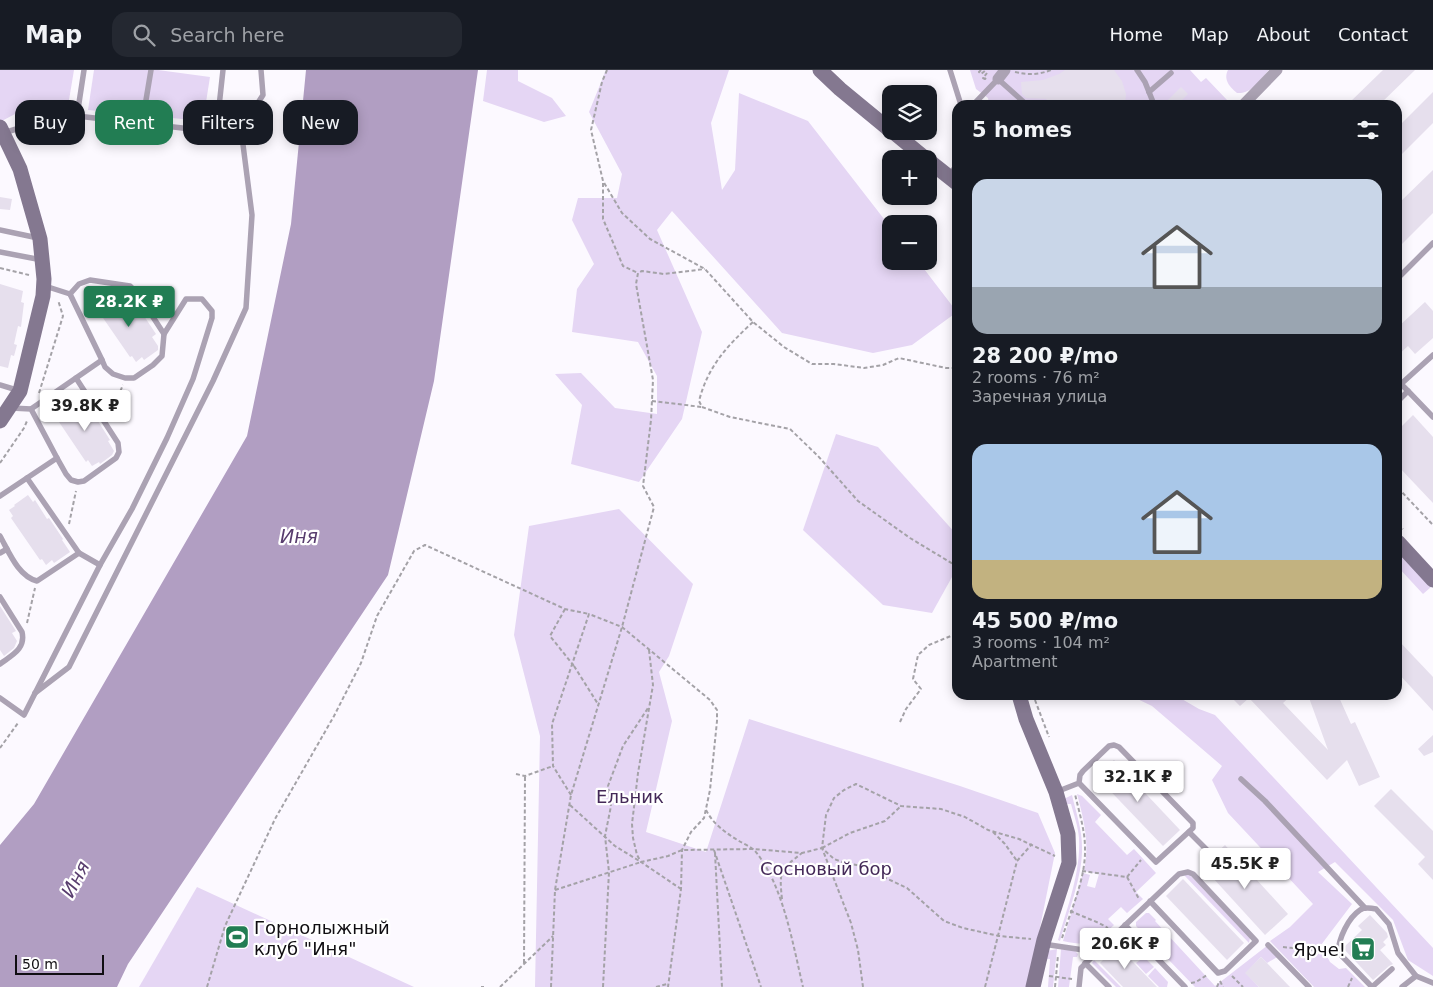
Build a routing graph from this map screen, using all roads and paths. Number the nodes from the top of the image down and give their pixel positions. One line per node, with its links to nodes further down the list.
1 (84, 70): 16 (lane)
2 (151, 70): 17 (lane)
3 (223, 70): 25 (lane)
4 (261, 70): 88 (lane)
5 (607, 70): 31 (path)
6 (820, 70): 23 (main road)
7 (950, 70): 18 (lane)
8 (980, 70): 9 (path)
9 (986, 70)
10 (1051, 70): 13 (path)
11 (1137, 70): 15 (lane)
12 (1277, 70): 22 (street)
13 (1004, 73): 19 (lane); 20 (lane)
14 (1171, 73): 15 (lane)
15 (1150, 92): 21 (lane)
16 (79, 100)
17 (146, 100)
18 (959, 100)
19 (979, 100)
20 (1023, 100)
21 (1153, 100)
22 (1248, 100)
23 (882, 123)
24 (15, 127): 26 (lane)
25 (173, 127)
26 (2, 130): 33 (main road)
27 (903, 140): 28 (main road)
28 (915, 150)
29 (937, 168): 30 (main road)
30 (952, 180)
31 (603, 181): 38 (path); 39 (path)
32 (0, 230): 33 (lane)
33 (40, 239): 36 (main road)
34 (1433, 243): 40 (lane)
35 (0, 252): 36 (lane)
36 (43, 260): 41 (main road)
37 (0, 268): 41 (path)
38 (705, 269): 39 (path); 43 (path)
39 (638, 273): 56 (path)
40 (1402, 274)
41 (48, 285): 42 (lane); 53 (main road); 58 (path)
42 (70, 294): 44 (lane); 46 (lane)
43 (753, 322): 47 (path); 57 (path)
44 (164, 334): 49 (lane); 76 (lane)
45 (1433, 355): 50 (lane)
46 (102, 360): 48 (lane); 49 (lane)
47 (952, 368)
48 (76, 378): 58 (lane); 61 (lane)
49 (126, 378): 61 (path)
50 (1402, 383)
51 (0, 385): 53 (lane)
52 (1402, 385): 54 (lane)
53 (20, 391): 59 (main road)
54 (1408, 391): 55 (lane); 60 (lane)
55 (1402, 398)
56 (652, 401): 57 (path); 82 (path)
57 (702, 407): 75 (path)
58 (31, 409): 59 (lane); 62 (lane); 63 (path)
59 (3, 413)
60 (1433, 417)
61 (106, 425): 65 (lane)
62 (57, 458): 64 (lane); 65 (lane)
63 (0, 463)
64 (27, 478): 67 (lane); 69 (lane)
65 (78, 482): 69 (path)
66 (1402, 492): 68 (path)
67 (0, 496)
68 (1433, 525)
69 (67, 535): 74 (lane)
70 (0, 536): 72 (lane)
71 (1402, 546): 77 (main road)
72 (7, 548): 73 (lane); 78 (lane)
73 (0, 553)
74 (79, 553): 76 (lane); 78 (lane)
75 (952, 563)
76 (100, 565): 88 (lane)
77 (1433, 580)
78 (37, 581): 84 (path)
79 (0, 597): 84 (lane)
80 (565, 609): 81 (path); 87 (path); 150 (path)
81 (589, 614): 82 (path); 87 (path)
82 (622, 627): 85 (path); 91 (path)
83 (952, 635): 94 (path)
84 (23, 637): 86 (lane)
85 (649, 650): 92 (path); 105 (path)
86 (0, 664)
87 (573, 664): 91 (path); 96 (path)
88 (35, 693): 93 (lane)
89 (0, 698): 93 (lane)
90 (1020, 700): 101 (main road)
91 (598, 704): 102 (path)
92 (648, 708): 108 (path); 118 (path)
93 (24, 714): 95 (path)
94 (900, 722)
95 (0, 748)
96 (552, 766): 98 (path); 102 (path)
97 (516, 774): 98 (path)
98 (525, 776): 138 (path)
99 (1241, 779): 128 (lane)
100 (1079, 783): 101 (lane); 107 (lane); 116 (lane)
101 (1056, 792): 119 (main road)
102 (571, 795): 103 (path)
103 (570, 805): 108 (path); 124 (path)
104 (901, 806): 106 (path); 110 (path); 110 (path)
105 (706, 810): 111 (path); 112 (path)
106 (992, 831): 109 (path); 117 (path)
107 (1189, 832): 115 (lane); 116 (lane)
108 (605, 836): 118 (path); 120 (path)
109 (1032, 844): 117 (path); 119 (path)
110 (822, 848): 114 (path); 133 (path); 158 (path)
111 (753, 849): 113 (path); 114 (path); 126 (path)
112 (682, 850): 113 (path); 118 (path); 123 (path)
113 (714, 850): 155 (path); 156 (path)
114 (802, 853): 126 (path)
115 (1210, 853)
116 (1146, 854): 122 (path)
117 (1017, 861): 133 (path)
118 (641, 862): 120 (path); 123 (path)
119 (1069, 863): 134 (main road)
120 (609, 872): 124 (path); 153 (path)
121 (1082, 872): 122 (path)
122 (1127, 877): 127 (path)
123 (681, 889): 149 (path)
124 (555, 890): 132 (path)
125 (1150, 901): 127 (lane); 140 (lane); 142 (lane)
126 (782, 902): 157 (path)
127 (1144, 907): 130 (lane)
128 (1365, 908): 137 (lane); 144 (lane)
129 (1070, 911): 131 (path)
130 (1125, 925): 131 (lane); 148 (lane)
131 (1116, 934): 136 (lane)
132 (553, 936): 138 (path); 152 (path)
133 (999, 936): 134 (path); 159 (path)
134 (1043, 942): 136 (lane); 160 (main road)
135 (1268, 945): 137 (path); 164 (lane)
136 (1097, 952): 139 (lane)
137 (1338, 952): 165 (lane)
138 (524, 963): 151 (path)
139 (1086, 963): 147 (lane); 161 (lane)
140 (1215, 969): 142 (lane); 148 (path)
141 (1392, 969): 165 (lane)
142 (1226, 970): 163 (path)
143 (1049, 976): 147 (path)
144 (1416, 976): 146 (lane); 166 (lane)
145 (1219, 982): 162 (path)
146 (1433, 983)
147 (1079, 984)
148 (1184, 985)
149 (667, 986): 154 (path)
150 (207, 987)
151 (500, 987)
152 (551, 987)
153 (603, 987)
154 (656, 987)
155 (722, 987)
156 (761, 987)
157 (803, 987)
158 (863, 987)
159 (985, 987)
160 (1033, 987)
161 (1109, 987)
162 (1217, 987)
163 (1243, 987)
164 (1309, 987)
165 (1372, 987)
166 (1402, 987)

